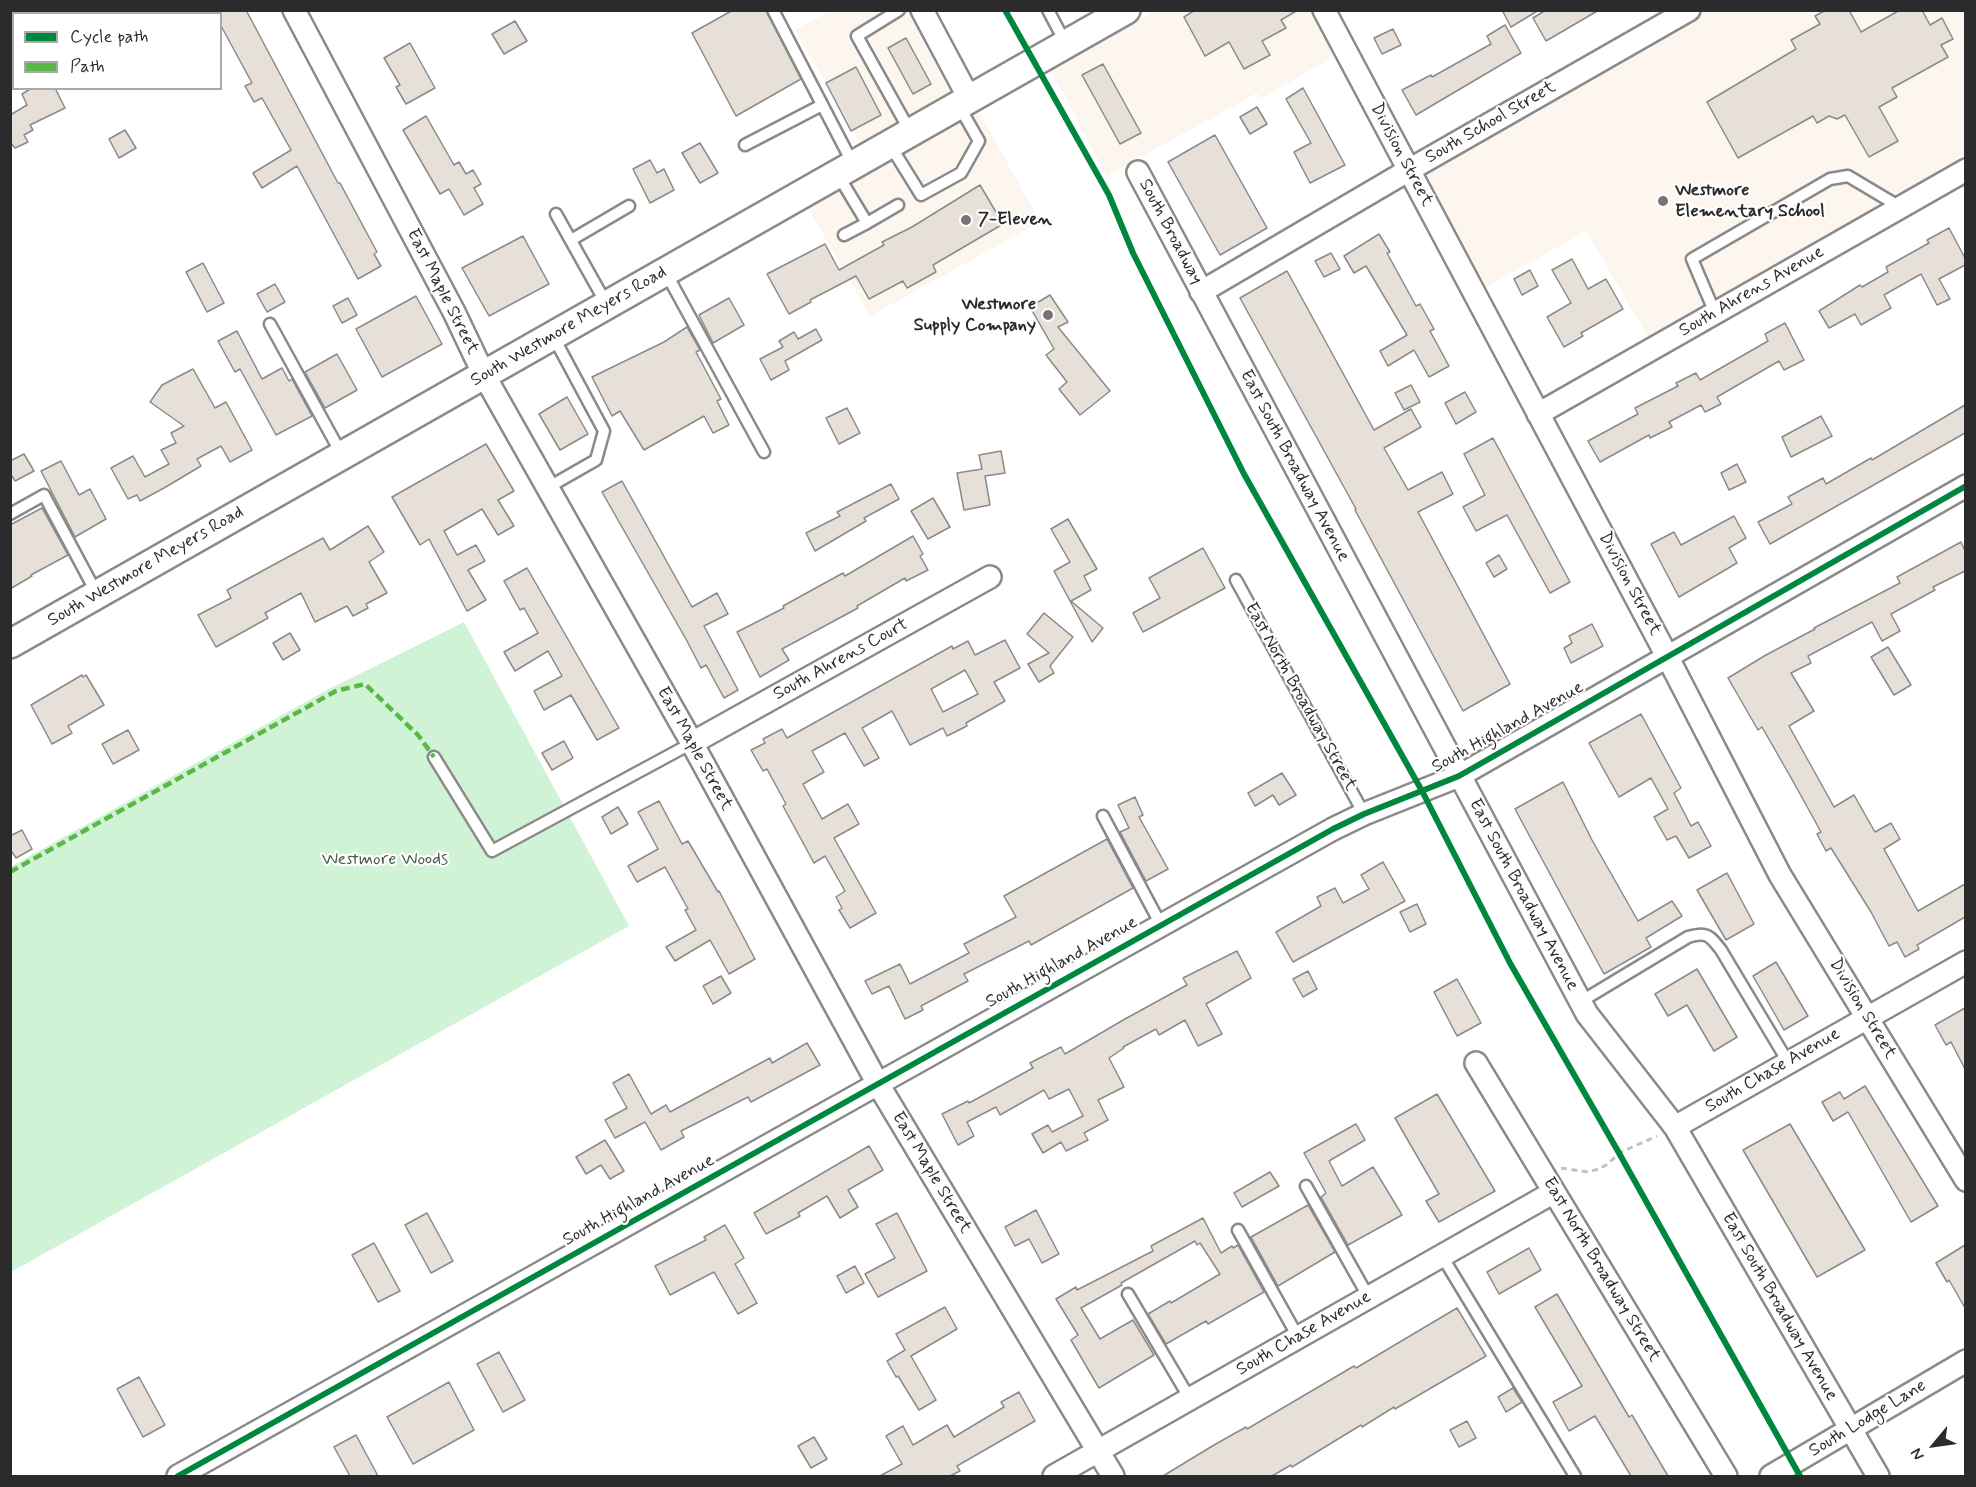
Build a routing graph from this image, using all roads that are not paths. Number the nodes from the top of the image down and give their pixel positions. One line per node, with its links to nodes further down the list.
1 (294, 10): 31 (street, East Maple Street)
2 (773, 10): 11 (lane)
3 (899, 10): 12 (lane)
4 (922, 10): 10 (street)
5 (1048, 10): 9 (lane)
6 (1126, 10): 9 (street, South Westmore Meyers Road)
7 (1324, 10): 15 (street, Division Street)
8 (1689, 10): 15 (street, South School Street)
9 (1066, 45): 10 (street, South Westmore Meyers Road)
10 (965, 103): 12 (street, South Westmore Meyers Road); 12 (lane)
11 (822, 105): 13 (lane); 14 (lane)
12 (901, 139): 14 (street, South Westmore Meyers Road)
13 (745, 145)
14 (846, 170): 22 (lane); 25 (street, South Westmore Meyers Road)
15 (1409, 170): 26 (street, South School Street); 32 (street, Division Street)
16 (1965, 170): 20 (street, South Ahrens Avenue)
17 (1138, 172): 26 (street, South Broadway)
18 (898, 205): 22 (lane)
19 (629, 206): 24 (lane)
20 (1900, 207): 28 (street, South Ahrens Avenue); 28 (lane)
21 (556, 214): 24 (lane)
22 (867, 223): 23 (lane)
23 (844, 235)
24 (571, 240): 27 (lane)
25 (666, 272): 27 (street, South Westmore Meyers Road); 33 (lane)
26 (1202, 292): 45 (street, East South Broadway Avenue)
27 (607, 305): 30 (street, South Westmore Meyers Road)
28 (1715, 313): 32 (street, South Ahrens Avenue)
29 (270, 324): 34 (lane)
30 (553, 336): 31 (street, South Westmore Meyers Road); 36 (lane)
31 (484, 375): 34 (street, South Westmore Meyers Road); 36 (street, East Maple Street)
32 (1538, 414): 42 (street, Division Street)
33 (764, 452)
34 (342, 456): 40 (street, South Westmore Meyers Road)
35 (1965, 486): 42 (street, South Highland Avenue)
36 (547, 488): 43 (street, East Maple Street)
37 (10, 514): 40 (lane)
38 (990, 577): 43 (street, South Ahrens Court)
39 (1236, 580): 46 (lane, East North Broadway Street)
40 (98, 595): 41 (street, South Westmore Meyers Road)
41 (11, 643)
42 (1667, 656): 45 (street, South Highland Avenue); 51 (street, Division Street)
43 (692, 743): 44 (lane); 54 (street, East Maple Street)
44 (434, 757)
45 (1459, 776): 46 (street, South Highland Avenue); 50 (street, East South Broadway Avenue)
46 (1364, 814): 48 (street, South Highland Avenue)
47 (1103, 816): 48 (lane)
48 (1161, 925): 54 (street, South Highland Avenue)
49 (1965, 962): 51 (street, South Chase Avenue)
50 (1580, 1002): 52 (lane); 55 (street, East South Broadway Avenue)
51 (1868, 1017): 52 (street, South Chase Avenue); 56 (street, Division Street)
52 (1788, 1062): 55 (street, South Chase Avenue)
53 (1476, 1063): 57 (street, East North Broadway Street)
54 (878, 1084): 67 (street, East Maple Street); 68 (street, South Highland Avenue)
55 (1675, 1127): 66 (street, East South Broadway Avenue)
56 (1965, 1180)
57 (1549, 1184): 60 (street, South Chase Avenue); 72 (street, East North Broadway Street)
58 (1306, 1186): 62 (lane)
59 (1238, 1230): 63 (lane)
60 (1442, 1256): 62 (street, South Chase Avenue); 71 (lane)
61 (1128, 1294): 65 (lane)
62 (1369, 1298): 63 (street, South Chase Avenue)
63 (1299, 1337): 65 (street, South Chase Avenue)
64 (1965, 1361): 66 (street, South Lodge Lane)
65 (1190, 1399): 67 (street, South Chase Avenue)
66 (1849, 1430): 73 (street, South Lodge Lane); 74 (street, East South Broadway Avenue)
67 (1098, 1451): 69 (street, South Chase Avenue); 70 (street, East Maple Street)
68 (178, 1476)
69 (1054, 1476)
70 (1113, 1476)
71 (1575, 1476)
72 (1726, 1476)
73 (1771, 1476)
74 (1878, 1476)

